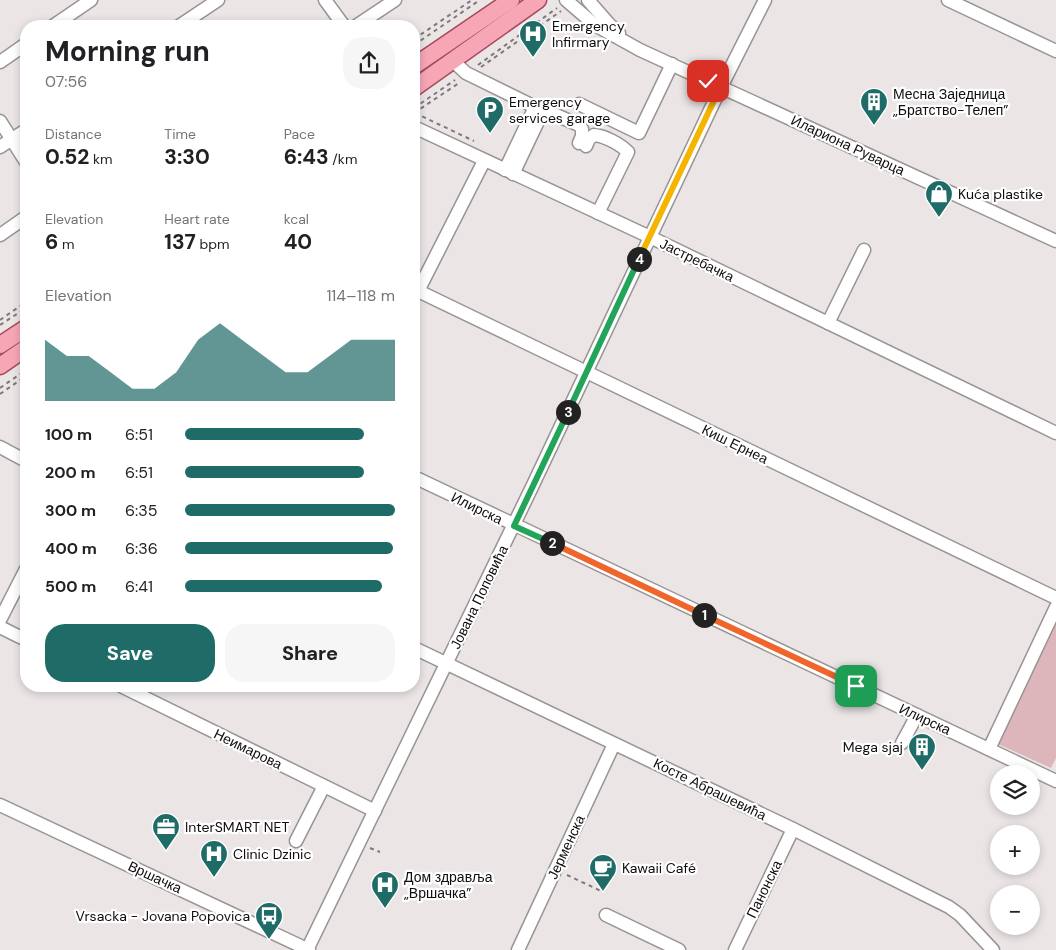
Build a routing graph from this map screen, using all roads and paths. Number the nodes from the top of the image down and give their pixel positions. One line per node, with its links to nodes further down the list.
1 (91, 0): 13 (street)
2 (218, 0): 14 (street)
3 (326, 0): 15 (street)
4 (395, 0): 16 (street)
5 (472, 0): 17 (path)
6 (480, 0): 18 (path)
7 (511, 0): 24 (main road)
8 (538, 0): 22 (main road)
9 (588, 0): 20 (street, Илариона Руварца)
10 (765, 0): 28 (street, Јована Поповића)
11 (948, 0): 21 (street)
12 (568, 2): 20 (street, Илариона Руварца); 26 (path); 26 (path)
13 (62, 20)
14 (188, 20)
15 (340, 20)
16 (365, 20)
17 (420, 36)
18 (420, 41)
19 (20, 48): 23 (street)
20 (640, 50): 25 (street, Илариона Руварца)
21 (1056, 51)
22 (452, 60): 26 (street); 27 (main road)
23 (0, 62)
24 (420, 62)
25 (672, 64): 28 (street, Илариона Руварца); 29 (street)
26 (471, 76): 30 (path); 31 (path); 41 (street)
27 (420, 84)
28 (721, 87): 45 (street, Јована Поповића); 46 (street, Илариона Руварца)
29 (579, 104)
30 (420, 105)
31 (420, 109)
32 (420, 116): 37 (path)
33 (0, 121): 36 (street)
34 (420, 130): 40 (street, Јастребачка)
35 (20, 134): 36 (street)
36 (12, 139): 38 (street); 39 (street)
37 (476, 142)
38 (0, 147)
39 (20, 152)
40 (484, 161): 41 (street, Јастребачка); 48 (street)
41 (509, 172): 42 (street, Јастребачка); 42 (street)
42 (598, 213): 45 (street, Јастребачка)
43 (20, 221): 44 (street)
44 (0, 235)
45 (650, 237): 53 (street, Јастребачка); 59 (street, Јована Поповића)
46 (1056, 241)
47 (864, 250): 53 (street)
48 (420, 282)
49 (420, 292): 59 (street, Киш Ернеа)
50 (20, 306): 52 (path)
51 (20, 312): 54 (path)
52 (0, 320)
53 (828, 323): 64 (street, Јастребачка)
54 (0, 325)
55 (20, 332): 56 (main road)
56 (0, 346)
57 (20, 352): 58 (main road)
58 (0, 366)
59 (587, 372): 68 (street, Јована Поповића); 70 (street, Киш Ернеа)
60 (20, 374): 62 (path)
61 (20, 380): 63 (path)
62 (0, 388)
63 (0, 394)
64 (1056, 433)
65 (0, 447): 66 (street)
66 (20, 457)
67 (420, 480): 68 (street, Илирска)
68 (514, 526): 76 (street, Јована Поповића); 78 (street, Илирска)
69 (20, 581): 72 (street)
70 (1056, 598)
71 (1056, 606): 81 (street)
72 (0, 620)
73 (0, 627): 74 (street)
74 (20, 637)
75 (420, 651): 76 (street, Косте Абрашевића)
76 (447, 664): 80 (street, Косте Абрашевића); 85 (street, Јована Поповића)
77 (133, 692): 83 (street, Неимарова)
78 (917, 715): 79 (street); 81 (street, Илирска)
79 (902, 743)
80 (614, 744): 86 (street, Косте Абрашевића); 88 (street, Јерменска)
81 (989, 749): 82 (street, Илирска)
82 (1056, 781)
83 (324, 786): 85 (street, Неимарова); 87 (street)
84 (0, 804): 91 (street, Вршачка)
85 (375, 811): 91 (street, Јована Поповића)
86 (793, 829): 94 (street, Панонска); 95 (street, Косте Абрашевића)
87 (296, 841)
88 (556, 870): 89 (path); 92 (street, Јерменска)
89 (601, 891)
90 (606, 915): 93 (street)
91 (308, 950)
92 (518, 950)
93 (679, 950)
94 (735, 950)
95 (993, 950)

